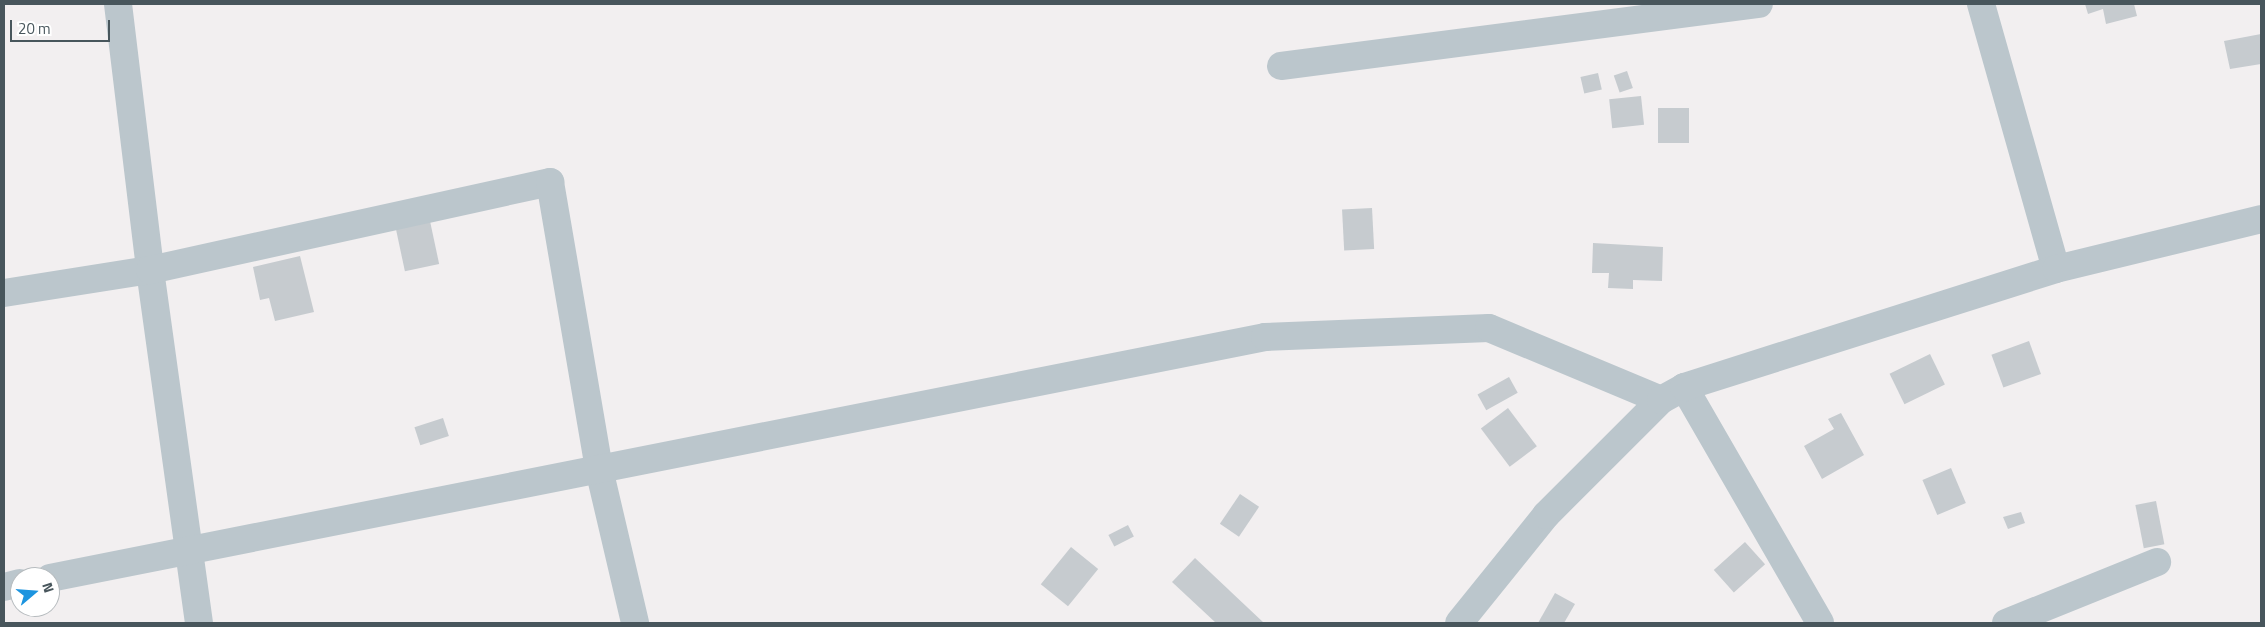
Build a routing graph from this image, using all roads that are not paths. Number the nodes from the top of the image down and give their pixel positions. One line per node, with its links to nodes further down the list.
1 (118, 4): 8 (street)
2 (1759, 4): 4 (street)
3 (1981, 4): 7 (street)
4 (1668, 10): 5 (street)
5 (1281, 66)
6 (2261, 219): 7 (street)
7 (2056, 269): 10 (street)
8 (150, 270): 9 (street); 12 (street); 13 (street)
9 (4, 293)
10 (1684, 387): 11 (street); 19 (street)
11 (1661, 400): 12 (street); 18 (street)
12 (599, 470): 13 (street); 17 (street)
13 (188, 550): 15 (street); 16 (street)
14 (2156, 562): 20 (street)
15 (60, 576)
16 (199, 623)
17 (635, 623)
18 (1460, 623)
19 (1820, 623)
20 (2006, 623)

